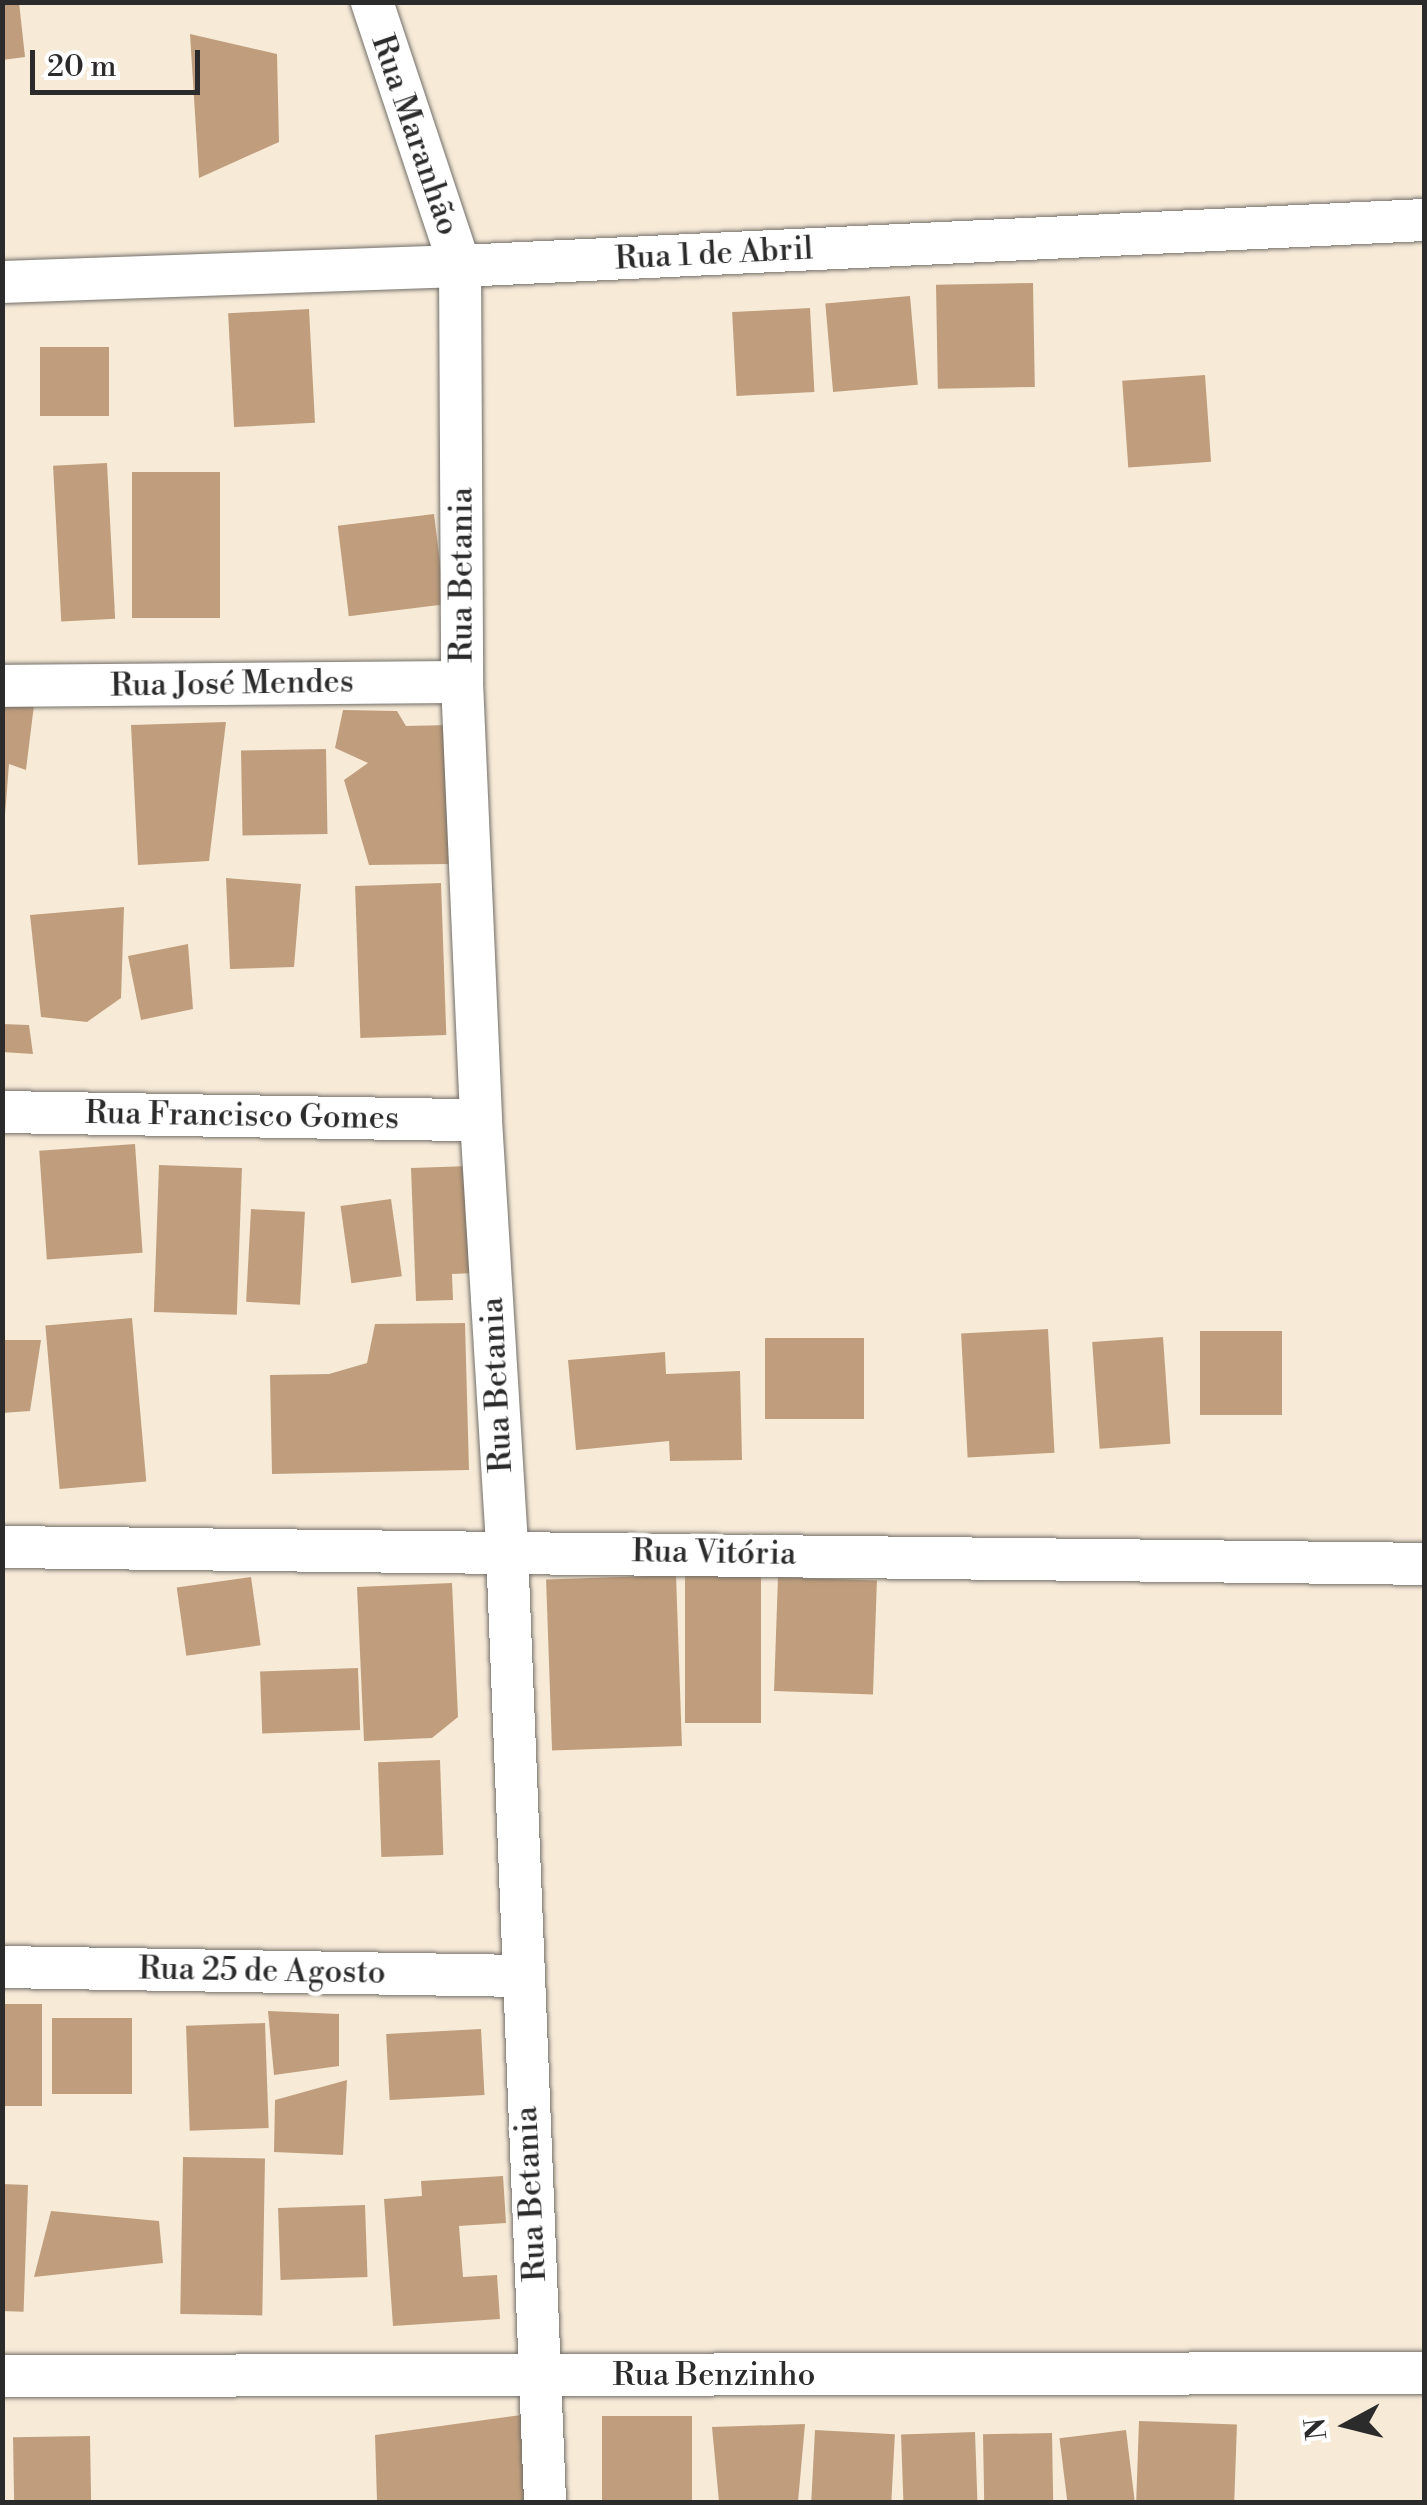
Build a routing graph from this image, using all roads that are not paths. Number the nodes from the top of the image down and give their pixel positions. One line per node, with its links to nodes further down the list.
1 (372, 2): 3 (street, Rua Maranhão)
2 (1424, 220): 3 (street, Rua 1 de Abril)
3 (460, 266): 4 (street, Rua 1 de Abril); 5 (street, Rua Betania)
4 (2, 282)
5 (462, 682): 6 (street, Rua José Mendes); 8 (street, Rua Betania)
6 (2, 686)
7 (2, 1112): 8 (street, Rua Francisco Gomes)
8 (481, 1120): 10 (street, Rua Betania)
9 (2, 1547): 10 (street, Rua Vitória)
10 (507, 1550): 11 (street, Rua Vitória); 13 (street, Rua Betania)
11 (1424, 1564)
12 (2, 1967): 13 (street, Rua 25 de Agosto)
13 (521, 1976): 16 (street, Rua Betania)
14 (1424, 2372): 16 (street, Rua Benzinho)
15 (2, 2376): 16 (street, Rua Benzinho)
16 (539, 2376): 17 (street, Rua Betania)
17 (545, 2502)

